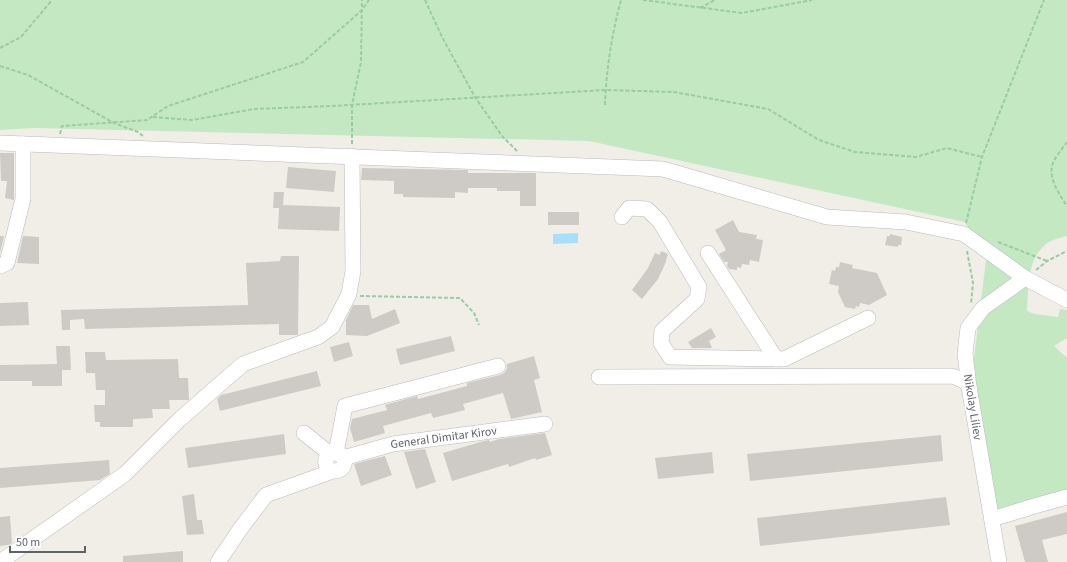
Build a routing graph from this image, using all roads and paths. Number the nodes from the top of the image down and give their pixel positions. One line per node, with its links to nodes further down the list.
1 (52, 0): 12 (path)
2 (362, 0): 11 (path)
3 (369, 0): 11 (path)
4 (425, 0): 15 (path)
5 (621, 0): 14 (path)
6 (643, 0): 10 (path)
7 (715, 0): 10 (path)
8 (812, 0): 10 (path)
9 (1044, 0): 27 (path)
10 (700, 8)
11 (362, 11): 16 (path); 18 (path)
12 (0, 48)
13 (0, 66): 19 (path)
14 (606, 90): 15 (path); 17 (path); 27 (path)
15 (475, 97): 16 (path); 25 (path)
16 (352, 105): 18 (path); 26 (path)
17 (605, 105)
18 (153, 117): 19 (path)
19 (114, 123): 20 (path); 24 (path)
20 (144, 136)
21 (1067, 142): 28 (path)
22 (0, 143): 23 (street)
23 (23, 144): 24 (street); 33 (street)
24 (58, 146): 26 (street)
25 (521, 155)
26 (352, 156): 30 (street); 36 (street)
27 (982, 157): 30 (path)
28 (1067, 206)
29 (622, 217): 34 (street)
30 (964, 234): 35 (street); 38 (path)
31 (1067, 251): 32 (path)
32 (1047, 261)
33 (0, 266)
34 (689, 270): 41 (street); 42 (street)
35 (1025, 278): 37 (street); 46 (street, Nikolay Liliev)
36 (349, 294): 40 (path); 52 (street)
37 (1067, 300)
38 (970, 306)
39 (868, 318): 42 (street)
40 (479, 325)
41 (710, 358): 42 (street); 45 (street)
42 (776, 359)
43 (498, 366): 49 (street)
44 (599, 377): 45 (street)
45 (709, 377): 46 (street)
46 (969, 387): 51 (street, Nikolay Liliev)
47 (545, 424): 49 (street, General Dimitar Kirov)
48 (304, 434): 49 (street)
49 (334, 460): 53 (street)
50 (1067, 497): 51 (street)
51 (992, 519): 54 (street, Nikolay Liliev)
52 (0, 562)
53 (218, 562)
54 (999, 562)

